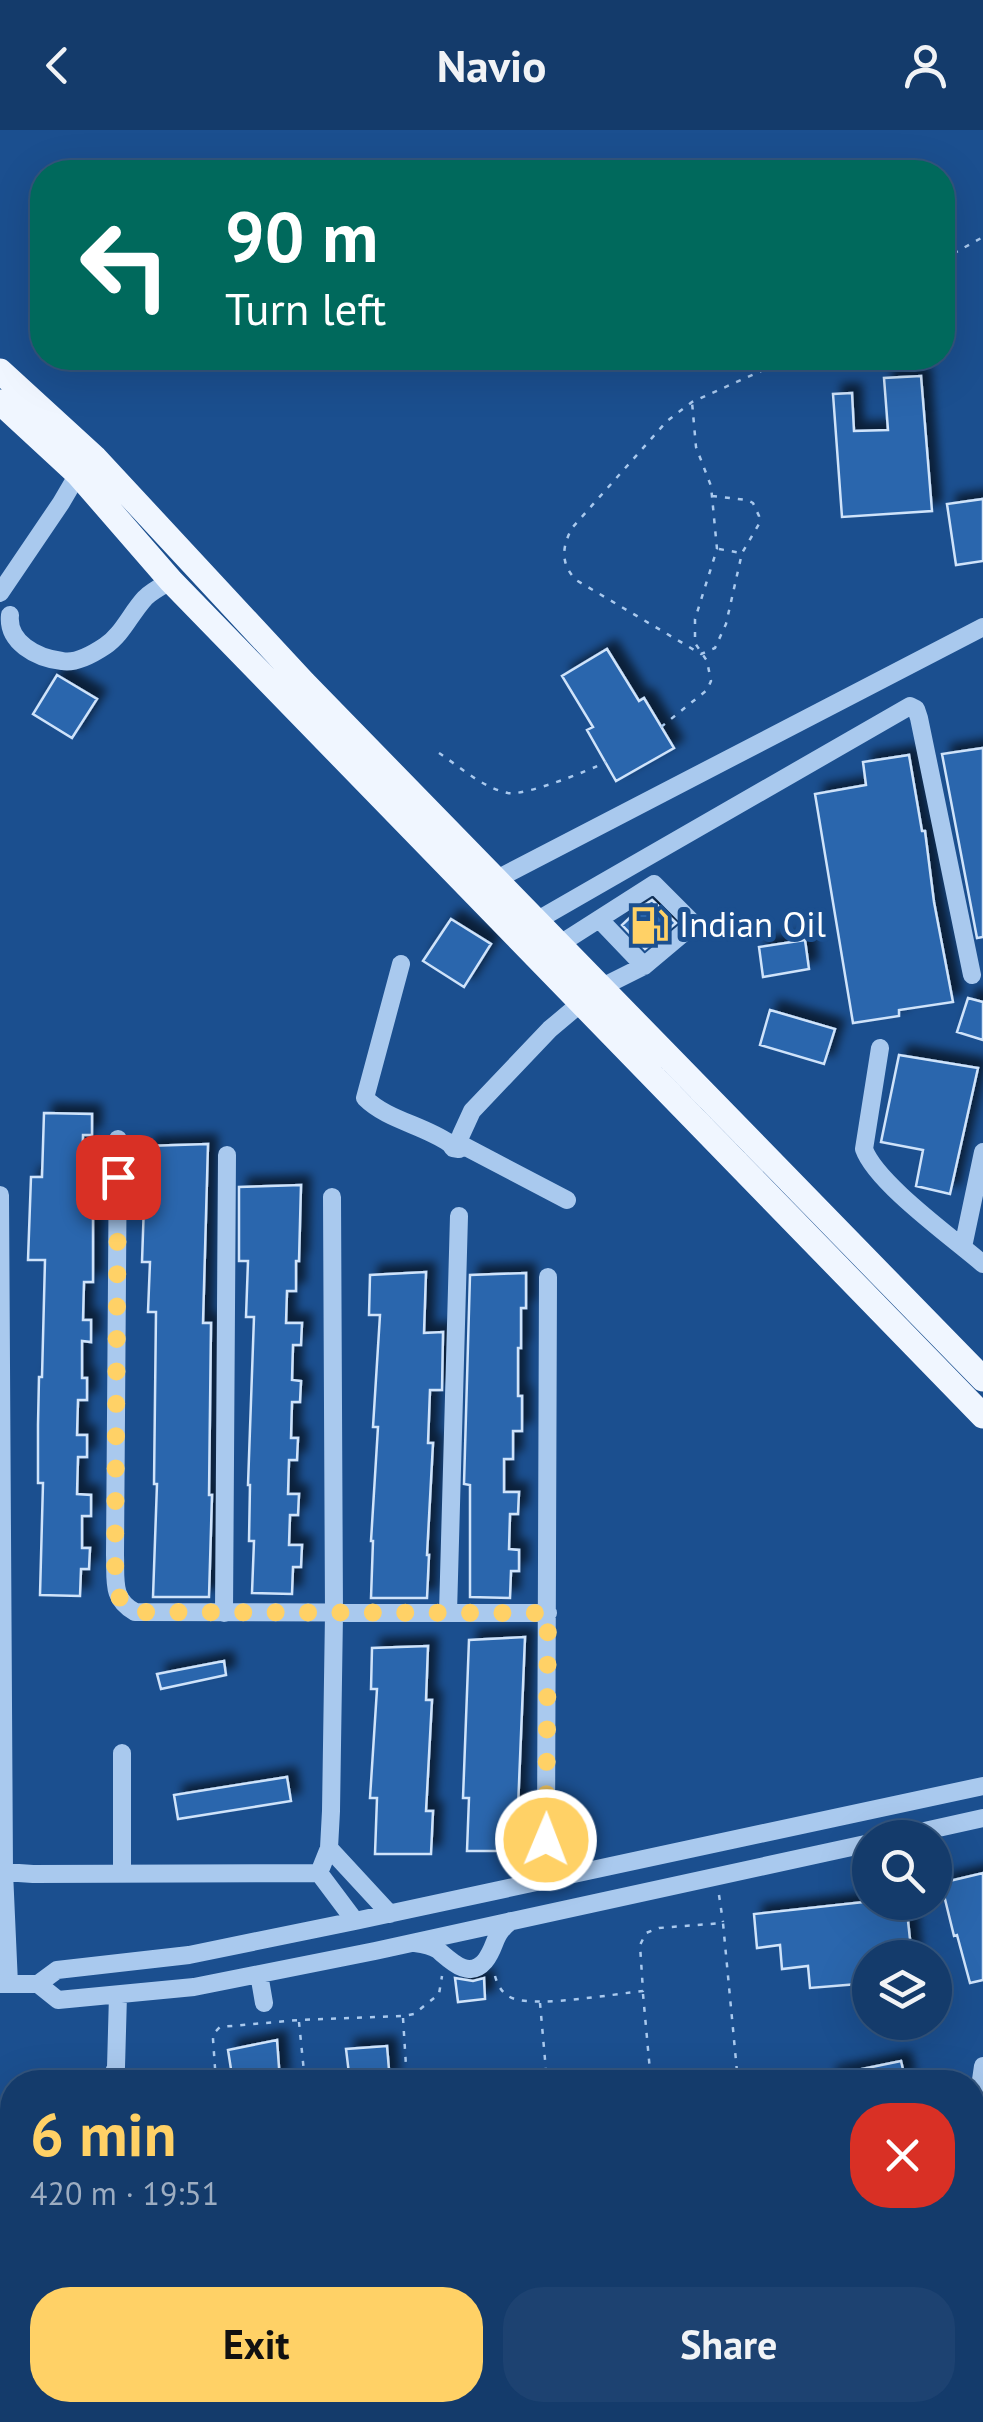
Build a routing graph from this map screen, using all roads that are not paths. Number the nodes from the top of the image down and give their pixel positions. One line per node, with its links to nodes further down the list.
1 (0, 371): 8 (main road)
2 (0, 402): 3 (main road)
3 (78, 474): 4 (main road); 5 (street)
4 (171, 581): 6 (street); 15 (main road)
5 (0, 593)
6 (10, 615)
7 (983, 627): 8 (street)
8 (495, 880): 10 (main road)
9 (600, 920): 11 (street); 13 (street); 13 (street)
10 (536, 921): 11 (main road); 14 (street)
11 (560, 944): 15 (main road)
12 (401, 964): 18 (street)
13 (644, 966): 15 (street)
14 (972, 975)
15 (590, 995): 18 (street); 28 (main road); 29 (main road)
16 (880, 1048): 25 (street)
17 (118, 1139): 30 (street)
18 (458, 1141): 23 (street)
19 (983, 1152): 25 (street)
20 (226, 1155): 30 (street)
21 (0, 1195): 41 (street)
22 (332, 1196): 32 (street)
23 (567, 1200)
24 (459, 1216): 33 (street)
25 (963, 1247): 26 (street)
26 (983, 1264)
27 (548, 1277): 31 (street)
28 (983, 1378)
29 (983, 1416)
30 (224, 1613): 32 (street)
31 (548, 1613): 33 (street); 38 (street)
32 (334, 1614): 33 (street); 40 (street)
33 (448, 1614)
34 (122, 1753): 43 (street)
35 (983, 1786): 44 (street)
36 (983, 1818): 37 (street)
37 (952, 1825)
38 (546, 1840)
39 (852, 1846): 45 (street)
40 (328, 1848): 42 (street); 44 (street)
41 (4, 1872): 43 (street); 49 (street)
42 (319, 1873): 43 (street); 46 (street)
43 (122, 1874)
44 (390, 1914): 46 (street)
45 (511, 1921): 47 (street); 47 (street)
46 (355, 1922): 50 (street)
47 (414, 1942): 48 (street)
48 (259, 1974): 51 (street); 52 (street)
49 (4, 1984): 50 (street)
50 (38, 1984): 51 (street)
51 (118, 1995): 53 (street)
52 (264, 2003)
53 (115, 2070)

